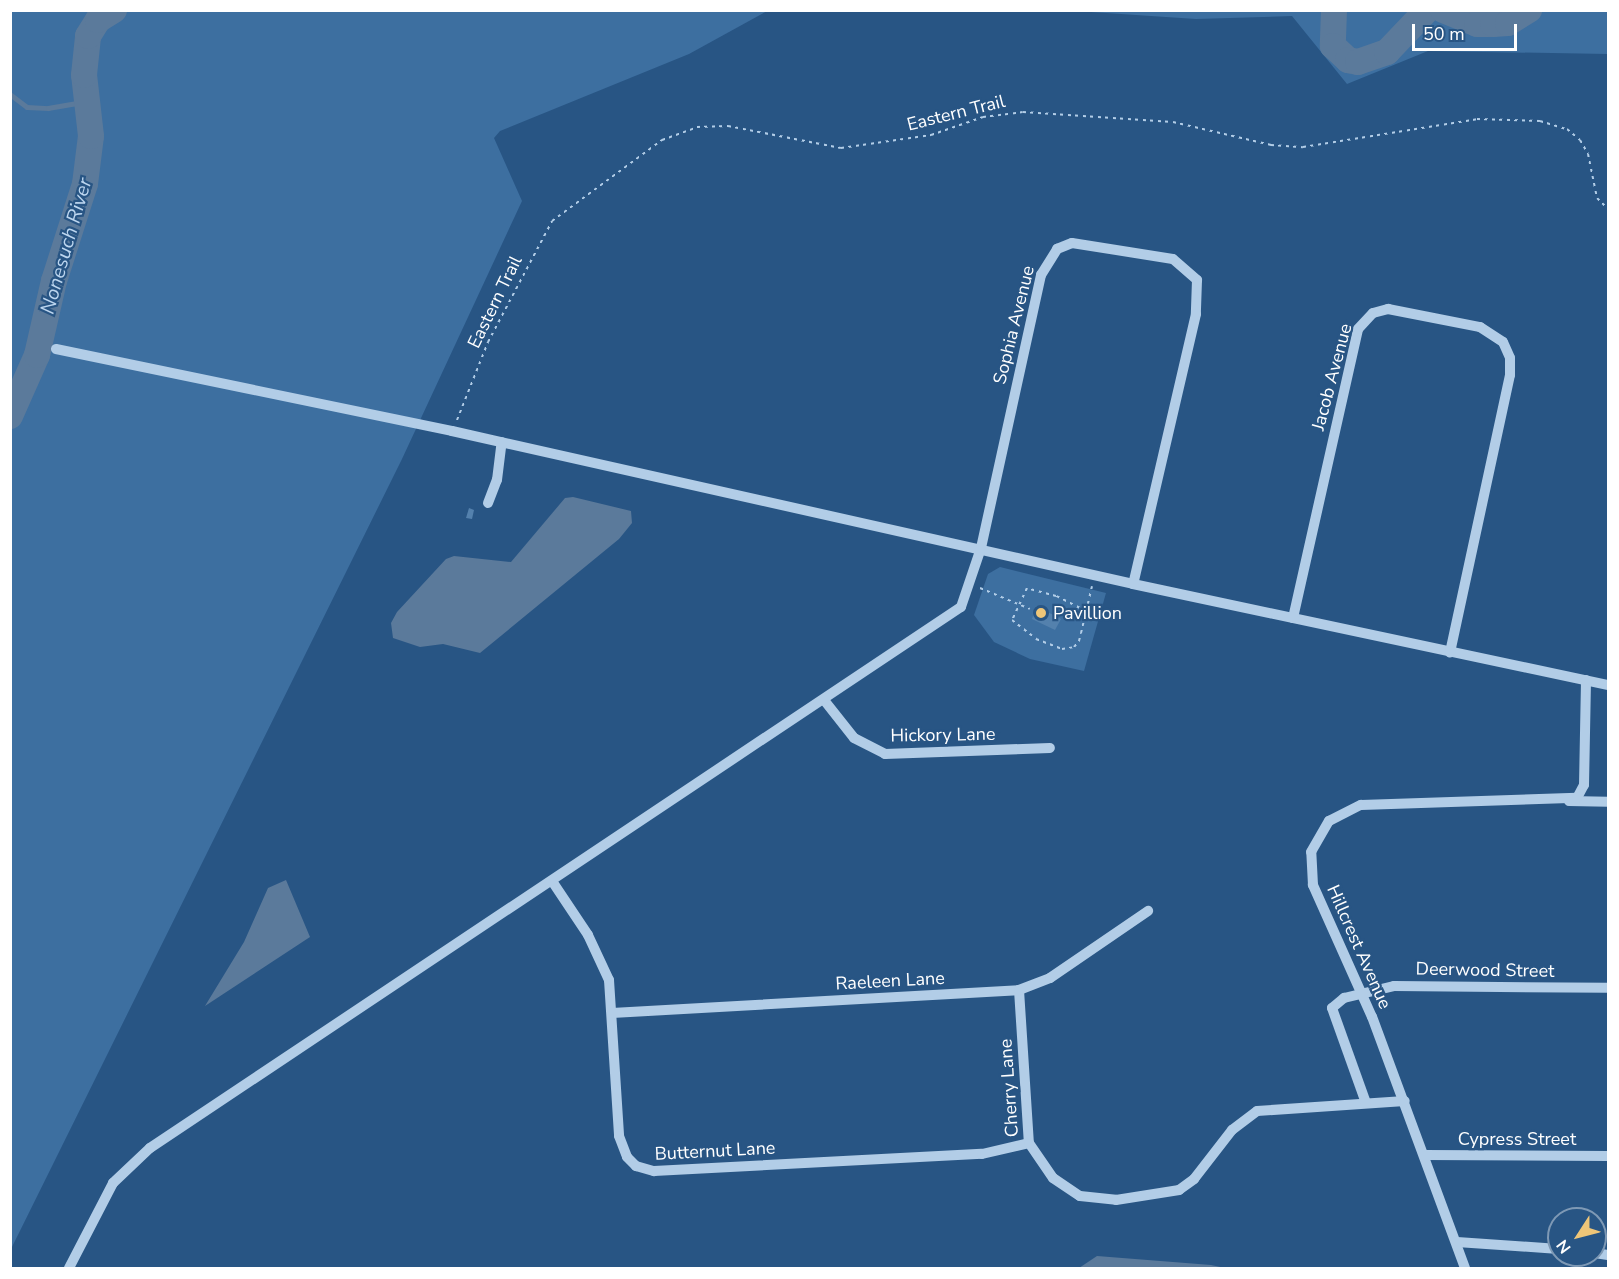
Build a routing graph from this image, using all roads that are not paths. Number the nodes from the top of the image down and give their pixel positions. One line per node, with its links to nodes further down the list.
1 (56, 349): 2 (street)
2 (502, 442): 3 (street); 4 (street)
3 (488, 503)
4 (981, 548): 5 (street); 5 (street, Sophia Avenue); 10 (street, Sophia Avenue)
5 (1133, 584): 6 (street)
6 (1293, 618): 7 (street); 7 (street, Jacob Avenue)
7 (1450, 653): 8 (street)
8 (1586, 680): 9 (street); 12 (street)
9 (1608, 685)
10 (824, 700): 11 (street, Hickory Lane); 14 (street, Sophia Avenue)
11 (1050, 748)
12 (1563, 801): 13 (street, Hillcrest Avenue); 18 (street, Hillcrest Avenue)
13 (1608, 802)
14 (552, 881): 19 (street, Butternut Lane); 27 (street, Sophia Avenue)
15 (1148, 911): 17 (street, Raeleen Lane)
16 (1608, 988): 18 (street, Deerwood Street)
17 (1019, 990): 19 (street, Raeleen Lane); 22 (street, Cherry Lane)
18 (1362, 992): 20 (street, Hillcrest Avenue); 21 (street, Deerwood Street)
19 (612, 1012): 22 (street, Butternut Lane)
20 (1405, 1101): 21 (street, Cherry Lane); 23 (street, Hillcrest Avenue)
21 (1366, 1103): 22 (street, Cherry Lane)
22 (1029, 1143)
23 (1425, 1155): 24 (street, Cypress Street); 25 (street, Hillcrest Avenue)
24 (1608, 1156)
25 (1457, 1242): 26 (street); 28 (street, Hillcrest Avenue)
26 (1547, 1248)
27 (69, 1269)
28 (1465, 1269)

